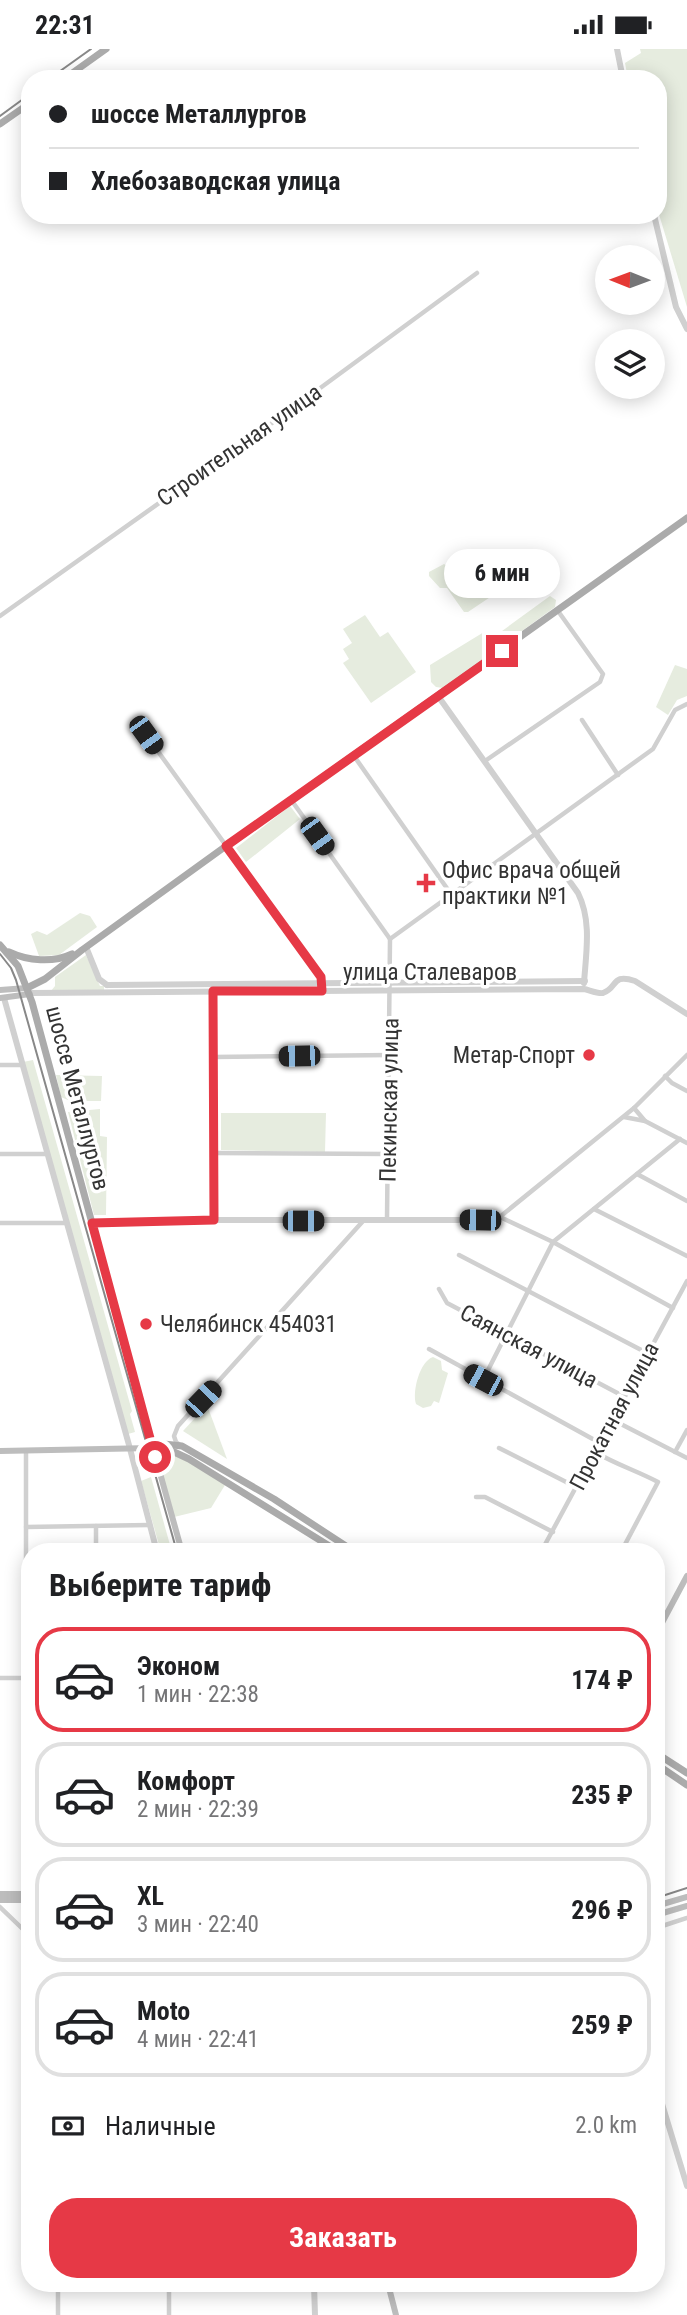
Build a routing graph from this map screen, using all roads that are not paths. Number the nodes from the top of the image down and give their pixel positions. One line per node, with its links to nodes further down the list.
1 (106, 49): 3 (main road)
2 (617, 49): 4 (street)
3 (77, 70)
4 (622, 70)
5 (21, 109): 6 (main road)
6 (0, 124)
7 (656, 224): 9 (street)
8 (477, 273): 12 (street, Строительная улица)
9 (687, 329)
10 (687, 518): 11 (main road)
11 (558, 611): 13 (main road); 18 (street)
12 (0, 616)
13 (438, 696): 17 (main road); 18 (street)
14 (687, 704): 19 (street)
15 (582, 720): 19 (street)
16 (136, 721): 22 (street)
17 (354, 756): 20 (main road); 23 (street)
18 (485, 761): 21 (street)
19 (618, 775): 21 (street)
20 (292, 801): 22 (main road); 24 (street)
21 (537, 832): 23 (street); 27 (street)
22 (226, 846): 26 (main road); 29 (street)
23 (452, 894): 24 (street)
24 (390, 939): 28 (street, Пекинская улица)
25 (3, 947): 26 (main road); 32 (main road, шоссе Металлургов)
26 (84, 948): 30 (street); 32 (main road)
27 (584, 985): 28 (street, улица Сталеваров); 34 (street, улица Сталеваров)
28 (390, 986): 29 (street, улица Сталеваров); 35 (street, Пекинская улица)
29 (322, 987): 31 (street, улица Сталеваров)
30 (106, 988): 31 (street, улица Сталеваров); 32 (street, улица Сталеваров)
31 (213, 988): 37 (street)
32 (29, 992): 33 (main road, улица Сталеваров); 60 (main road, шоссе Металлургов)
33 (2, 994): 39 (street, шоссе Металлургов)
34 (687, 1014)
35 (390, 1055): 37 (street); 50 (street, Пекинская улица)
36 (687, 1055): 40 (street)
37 (213, 1057): 47 (street)
38 (0, 1065): 39 (street)
39 (23, 1065): 49 (street, шоссе Металлургов)
40 (665, 1076): 41 (street); 42 (street)
41 (687, 1091)
42 (634, 1108): 43 (street); 44 (street)
43 (623, 1117): 44 (street); 54 (street)
44 (645, 1121): 45 (street)
45 (680, 1139): 46 (street); 51 (street)
46 (687, 1143)
47 (214, 1153): 50 (street); 55 (street)
48 (0, 1154): 49 (street)
49 (48, 1154): 59 (street, шоссе Металлургов)
50 (387, 1154): 57 (street, Пекинская улица)
51 (637, 1174): 52 (street); 53 (street)
52 (687, 1201)
53 (594, 1209): 61 (street); 63 (street)
54 (497, 1218): 57 (street); 61 (street)
55 (214, 1220): 56 (street); 60 (street)
56 (364, 1220): 57 (street); 76 (street)
57 (387, 1220)
58 (0, 1223): 59 (street)
59 (67, 1223): 79 (street, шоссе Металлургов)
60 (92, 1223): 77 (main road, шоссе Металлургов)
61 (552, 1242): 66 (street); 67 (street)
62 (460, 1255): 66 (street)
63 (687, 1256)
64 (687, 1281): 67 (street, Прокатная улица)
65 (439, 1289): 68 (street, Саянская улица)
66 (528, 1289): 68 (street); 70 (street)
67 (673, 1308): 70 (street, Прокатная улица)
68 (506, 1334): 71 (street); 72 (street, Саянская улица)
69 (429, 1349): 71 (street)
70 (647, 1353): 72 (street, Прокатная улица)
71 (483, 1380): 75 (street)
72 (625, 1397): 73 (street, Прокатная улица)
73 (613, 1420): 75 (street, Прокатная улица); 83 (street)
74 (687, 1430): 83 (street)
75 (600, 1443): 82 (street, Прокатная улица)
76 (182, 1446): 77 (main road); 96 (main road)
77 (153, 1448): 79 (main road); 94 (main road, шоссе Металлургов); 95 (main road)
78 (499, 1448): 85 (street)
79 (131, 1450): 81 (main road); 87 (street, шоссе Металлургов)
80 (0, 1451): 81 (main road)
81 (26, 1451): 89 (street)
82 (595, 1451): 85 (street, Прокатная улица); 98 (street)
83 (675, 1452): 84 (street)
84 (687, 1458)
85 (576, 1487): 90 (street, Прокатная улица)
86 (476, 1497): 90 (street)
87 (149, 1525): 88 (street); 93 (street, шоссе Металлургов)
88 (96, 1526): 89 (street); 92 (street)
89 (26, 1527): 91 (street)
90 (553, 1532): 97 (street, Прокатная улица)
91 (26, 1543)
92 (96, 1543)
93 (154, 1543)
94 (179, 1543)
95 (324, 1543)
96 (341, 1543)
97 (546, 1543)
98 (626, 1543)
99 (687, 1576): 100 (main road)
100 (665, 1617)
101 (0, 1678): 102 (street)
102 (21, 1678)
103 (665, 1759): 105 (main road)
104 (665, 1770): 106 (main road)
105 (687, 1773)
106 (687, 1784)
107 (0, 1894): 108 (main road)
108 (21, 1895)
109 (21, 1897): 111 (main road)
110 (687, 1897): 112 (main road)
111 (0, 1900)
112 (665, 1903)
113 (687, 1906): 115 (main road)
114 (0, 1907): 118 (street)
115 (665, 1912)
116 (687, 1918): 117 (street)
117 (665, 1925)
118 (21, 1927)
119 (665, 2114): 120 (street)
120 (687, 2186)
121 (58, 2292): 125 (street)
122 (169, 2292): 126 (street)
123 (314, 2292): 127 (street)
124 (390, 2292): 128 (main road)
125 (58, 2315)
126 (169, 2315)
127 (315, 2315)
128 (396, 2315)

